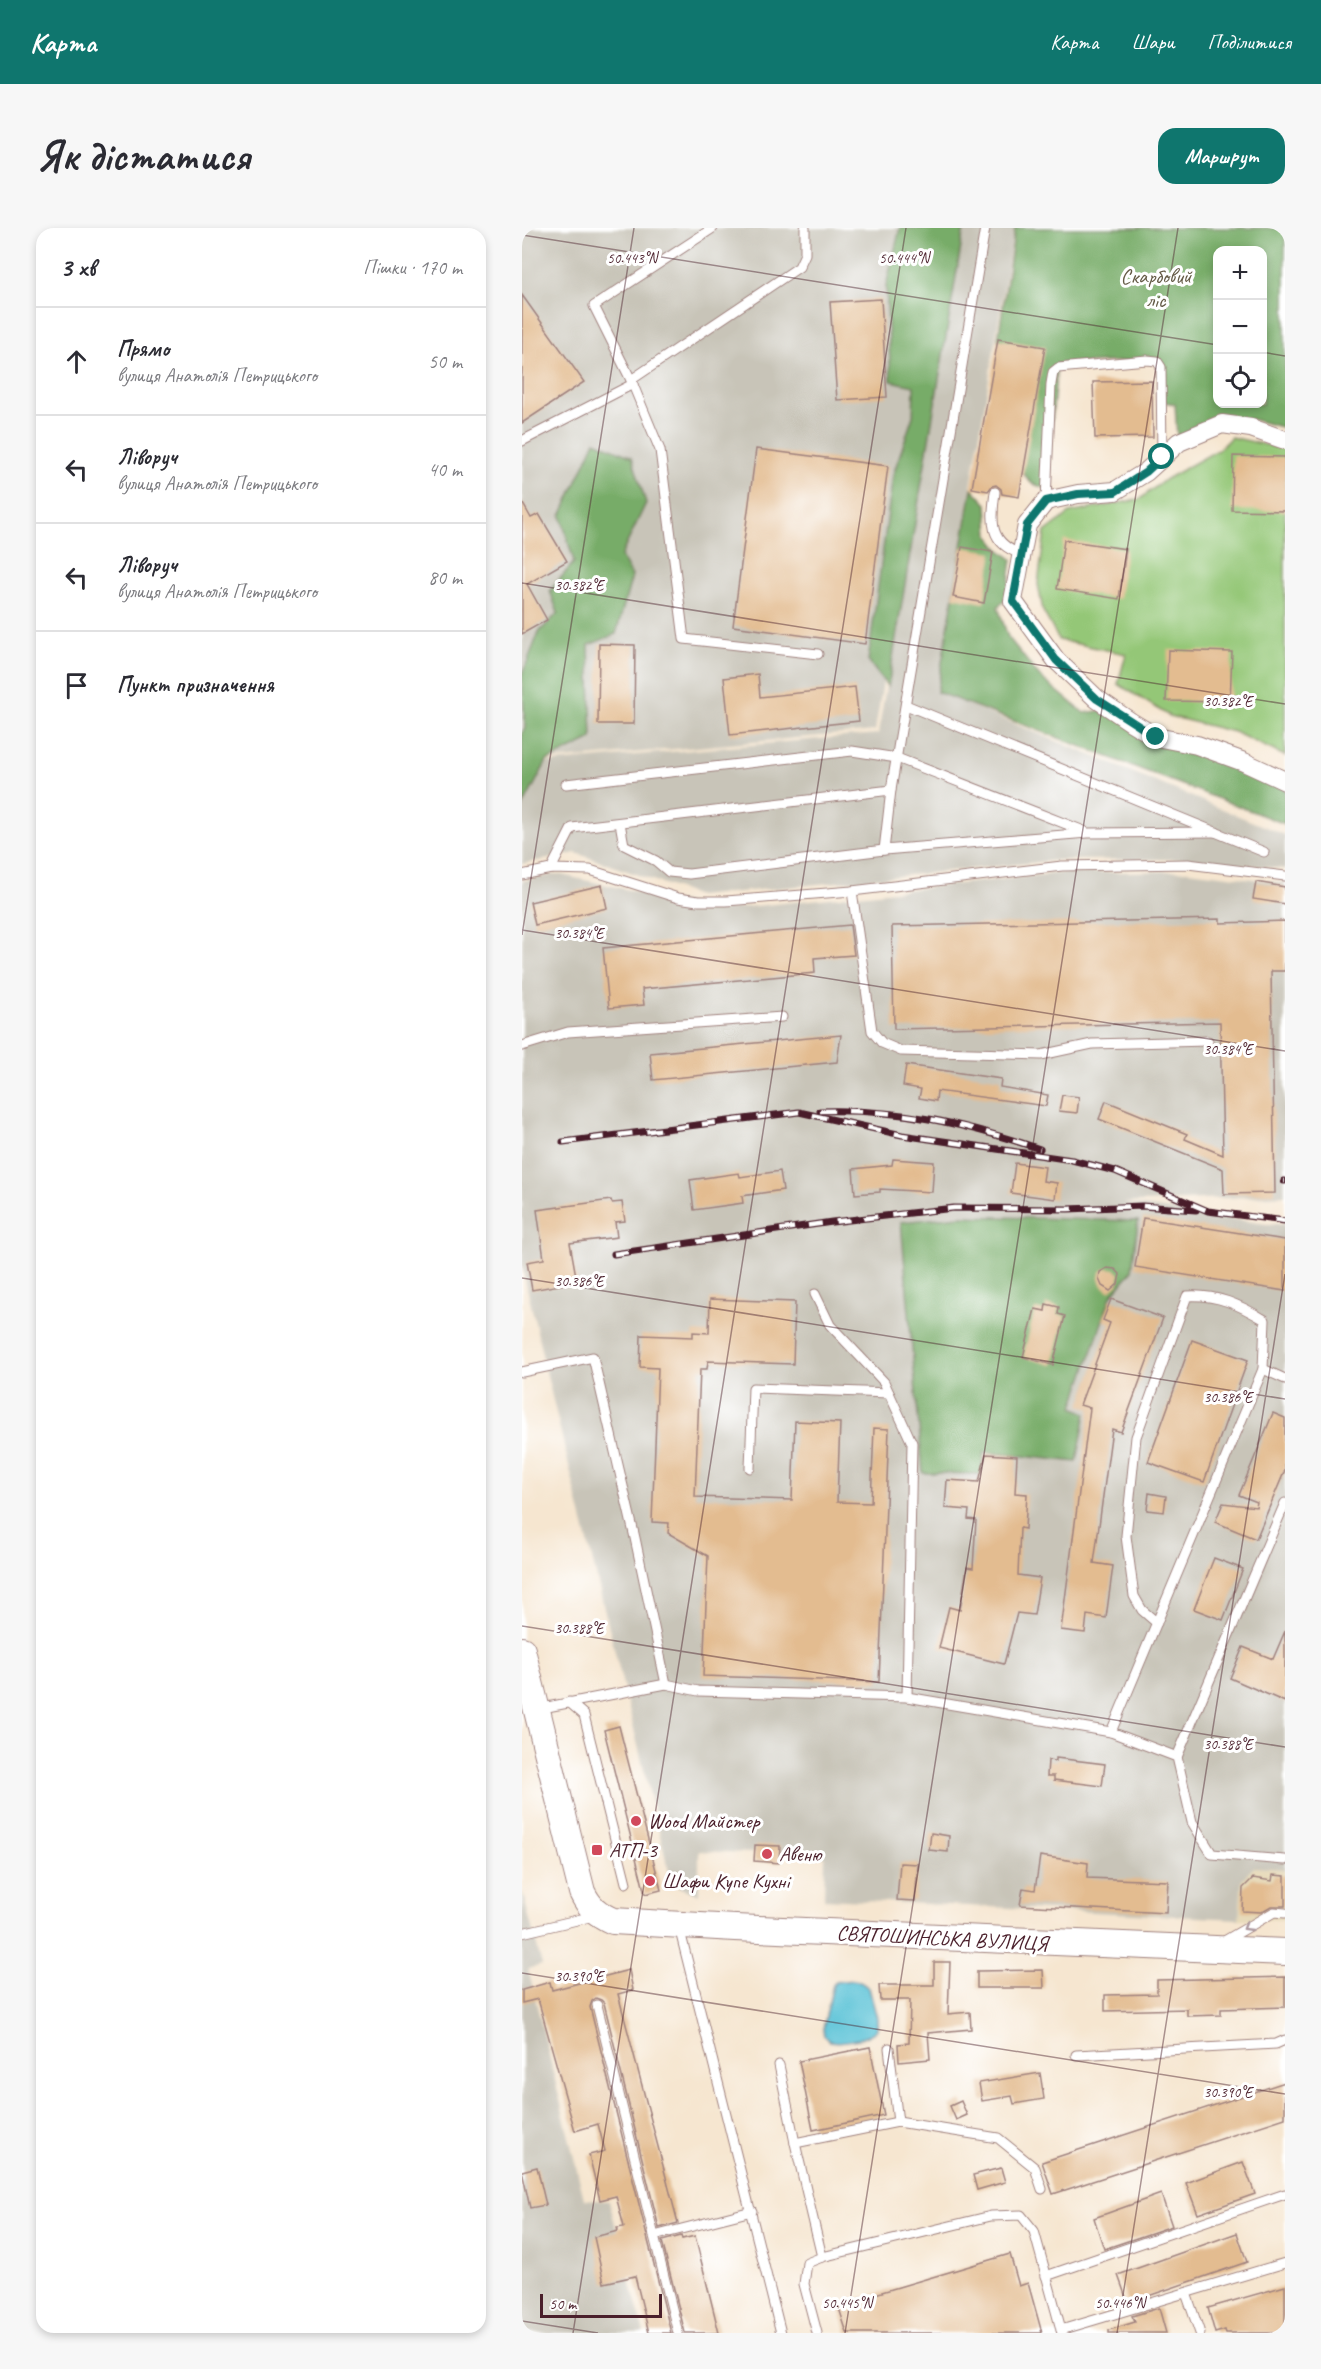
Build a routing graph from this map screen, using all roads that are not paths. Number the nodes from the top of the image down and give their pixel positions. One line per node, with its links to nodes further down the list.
1 (713, 228): 4 (lane)
2 (805, 228): 4 (lane)
3 (985, 228): 12 (lane)
4 (632, 382): 6 (lane); 11 (lane)
5 (1285, 440): 7 (street)
6 (522, 441)
7 (1162, 457): 9 (street); 9 (lane)
8 (995, 492): 10 (lane)
9 (1046, 501): 10 (street)
10 (1021, 554): 14 (street)
11 (818, 654)
12 (906, 705): 13 (lane); 18 (lane)
13 (897, 758): 15 (lane); 16 (lane); 19 (lane)
14 (1285, 781)
15 (566, 784)
16 (891, 790): 17 (lane); 20 (lane)
17 (620, 823): 20 (lane); 22 (lane)
18 (1216, 832): 19 (lane); 21 (lane)
19 (1088, 833): 20 (lane)
20 (884, 850)
21 (1264, 852)
22 (551, 869): 23 (lane); 25 (lane)
23 (522, 874)
24 (1285, 876): 25 (lane)
25 (852, 891): 27 (lane)
26 (782, 1017): 28 (lane)
27 (1208, 1041)
28 (522, 1046)
29 (815, 1294): 33 (lane)
30 (1263, 1369): 32 (lane); 36 (lane); 36 (lane)
31 (522, 1372): 38 (lane)
32 (1285, 1379)
33 (889, 1393): 34 (lane); 39 (lane)
34 (750, 1468)
35 (1285, 1503): 43 (lane)
36 (1157, 1623): 42 (lane)
37 (522, 1650): 40 (main road)
38 (666, 1684): 39 (lane); 41 (lane)
39 (907, 1697): 42 (lane)
40 (532, 1702): 41 (lane); 47 (main road)
41 (569, 1702): 45 (lane)
42 (1111, 1732): 43 (lane)
43 (1178, 1757): 44 (lane)
44 (1285, 1860)
45 (626, 1883)
46 (1285, 1912): 50 (lane, one-way to 50)
47 (600, 1915): 48 (main road, СВЯТОШИНСЬКА ВУЛИЦЯ); 49 (lane)
48 (678, 1925): 50 (main road, СВЯТОШИНСЬКА ВУЛИЦЯ); 61 (lane)
49 (522, 1933)
50 (1211, 1949): 51 (main road, СВЯТОШИНСЬКА ВУЛИЦЯ)
51 (1285, 1952)
52 (597, 2005): 62 (lane)
53 (1285, 2040): 55 (lane)
54 (889, 2048): 57 (lane)
55 (1076, 2055)
56 (779, 2065): 58 (lane)
57 (898, 2122): 58 (lane); 59 (lane)
58 (795, 2143): 63 (lane)
59 (1042, 2189)
60 (1285, 2194): 65 (lane)
61 (752, 2211): 62 (lane); 69 (lane)
62 (654, 2236): 68 (lane)
63 (822, 2257): 65 (lane); 70 (lane)
64 (1285, 2263): 66 (lane)
65 (1046, 2276): 67 (lane)
66 (1186, 2293): 67 (lane); 71 (lane)
67 (1061, 2331)
68 (678, 2333)
69 (781, 2333)
70 (818, 2333)
71 (1200, 2333)

